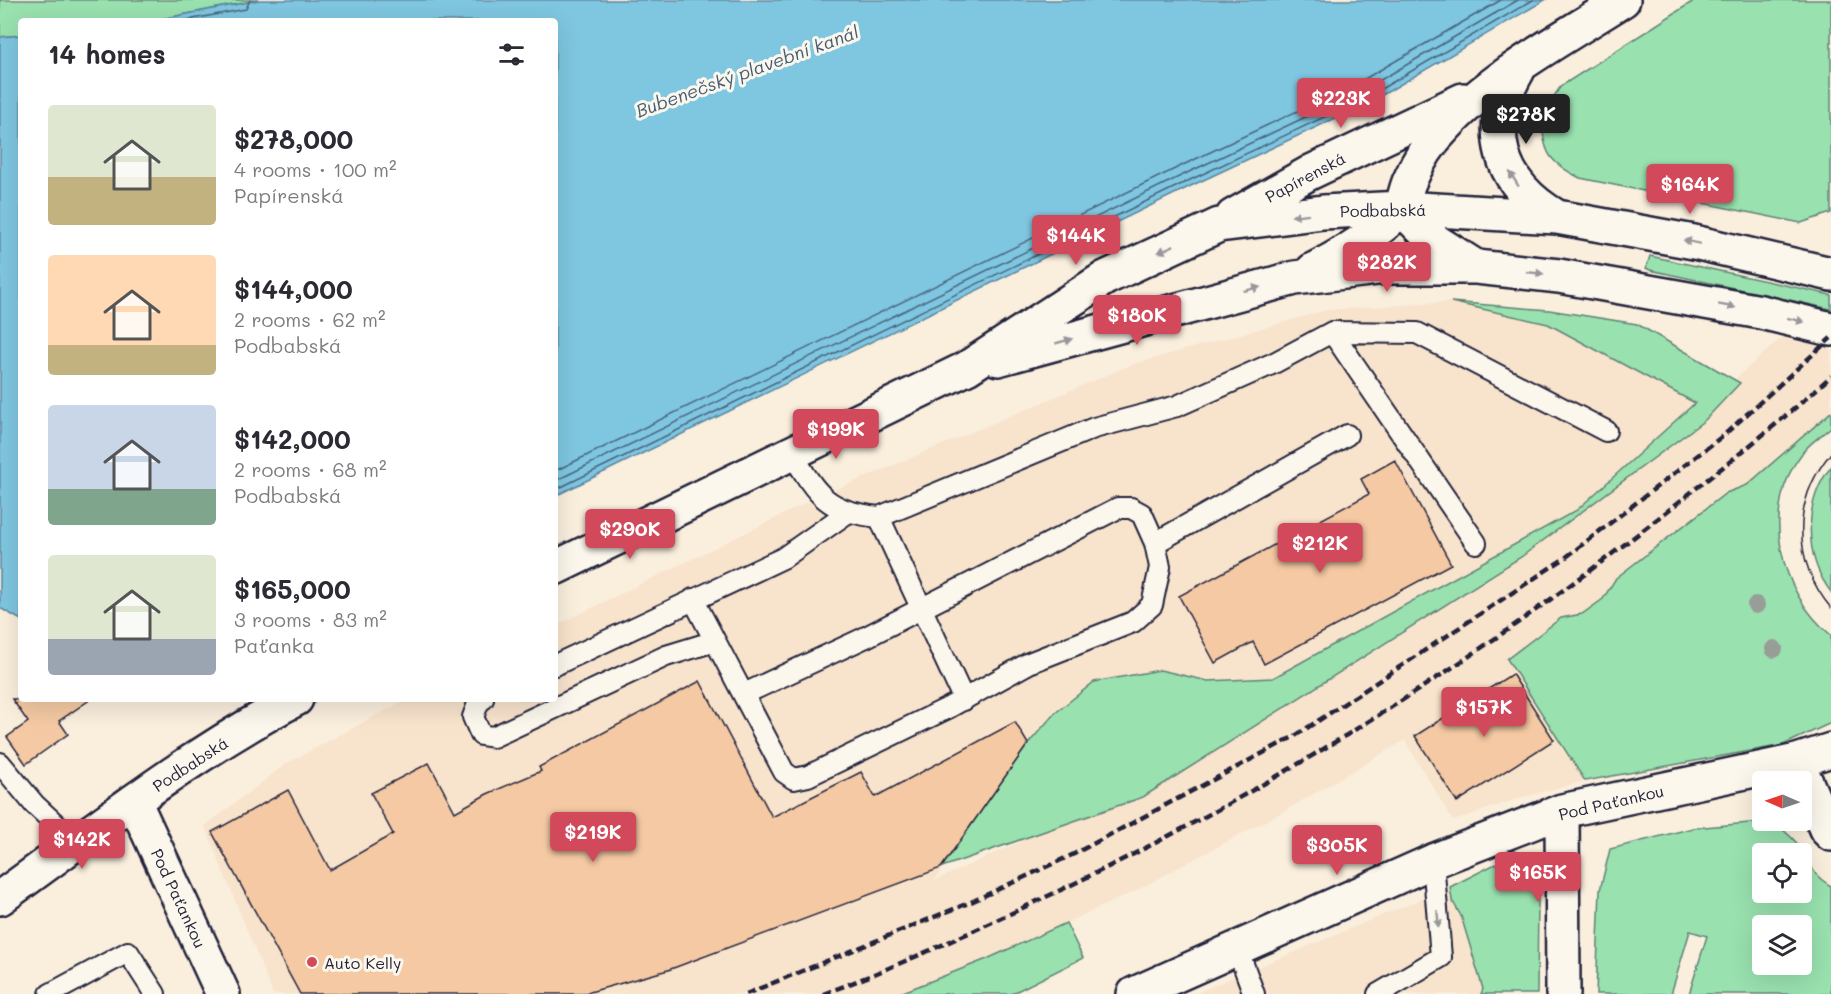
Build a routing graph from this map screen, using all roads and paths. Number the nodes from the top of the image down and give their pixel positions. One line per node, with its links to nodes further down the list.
1 (1623, 0): 2 (main road, Papírenská)
2 (1519, 68): 3 (main road, Papírenská); 5 (main road, one-way to 2)
3 (1492, 87): 4 (main road, Papírenská); 6 (main road, Papírenská)
4 (1401, 208): 5 (main road, Podbabská); 6 (main road, Podbabská, one-way to 6); 7 (main road); 9 (main road)
5 (1557, 217): 8 (main road, Podbabská, one-way to 5)
6 (1219, 225): 12 (main road, Podbabská, one-way to 12)
7 (1476, 267): 9 (main road, Podbabská); 10 (main road, Podbabská, one-way to 10)
8 (1831, 274)
9 (1295, 278): 12 (main road, Podbabská, one-way to 9)
10 (1831, 329)
11 (1332, 332): 13 (lane); 17 (lane); 19 (lane)
12 (968, 368): 15 (main road, Podbabská)
13 (1606, 431)
14 (1347, 435): 18 (lane)
15 (792, 453): 16 (lane); 20 (main road, Podbabská)
16 (848, 513): 17 (lane); 21 (lane)
17 (879, 517): 22 (lane)
18 (1155, 543): 22 (lane); 26 (lane)
19 (1476, 543)
20 (558, 567)
21 (693, 599): 23 (lane); 24 (lane)
22 (920, 609): 25 (lane); 26 (lane)
23 (715, 641): 25 (lane); 28 (lane)
24 (558, 664)
25 (744, 694): 26 (lane)
26 (964, 700)
27 (291, 702): 32 (main road, Podbabská)
28 (479, 702)
29 (1831, 750): 30 (main road, Pod Paťankou)
30 (1797, 761): 33 (main road, Pod Paťankou); 34 (main road)
31 (0, 763): 35 (lane)
32 (134, 801): 35 (main road, Podbabská); 41 (main road, Pod Paťankou)
33 (1562, 811): 36 (main road, Pod Paťankou); 45 (main road)
34 (1831, 834)
35 (76, 843): 37 (main road, Podbabská)
36 (1433, 861): 38 (main road, Pod Paťankou); 44 (lane, one-way to 44)
37 (0, 898)
38 (1237, 948): 42 (main road, Pod Paťankou); 43 (lane)
39 (50, 994): 40 (lane)
40 (155, 994)
41 (223, 994)
42 (1134, 994)
43 (1254, 994)
44 (1378, 994)
45 (1563, 994)

